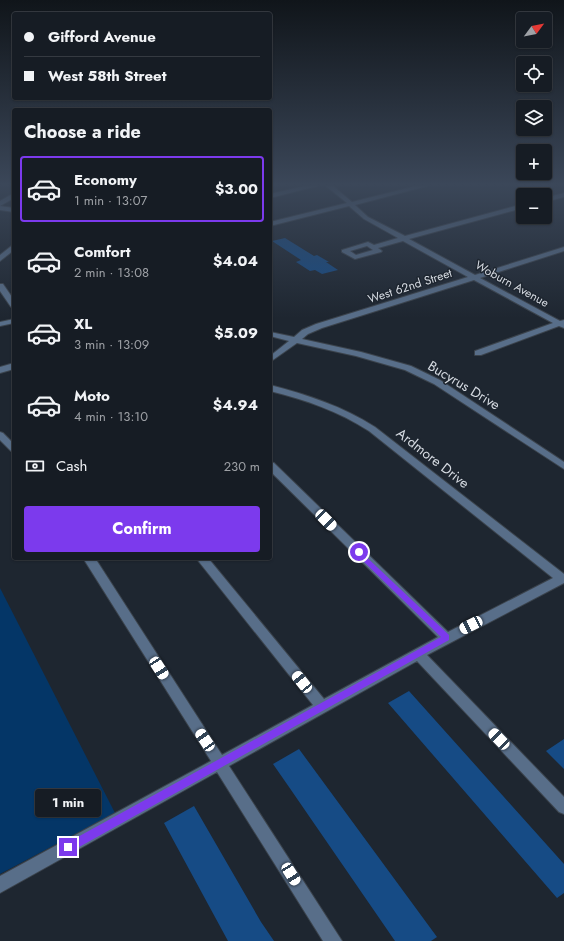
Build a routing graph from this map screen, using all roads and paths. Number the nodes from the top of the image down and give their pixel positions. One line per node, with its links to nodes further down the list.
1 (389, 230): 3 (street, Woburn Avenue)
2 (434, 230): 3 (street)
3 (404, 238): 4 (street); 8 (street, Woburn Avenue)
4 (373, 247)
5 (12, 248): 7 (street)
6 (564, 249): 8 (street, West 62nd Street)
7 (0, 259)
8 (473, 277): 13 (street, Woburn Avenue); 15 (street, West 62nd Street)
9 (0, 286): 10 (street)
10 (12, 302)
11 (12, 321): 12 (street)
12 (0, 324)
13 (563, 324): 16 (street)
14 (272, 334): 15 (street, Bucyrus Drive)
15 (294, 340): 17 (street, West 62nd Street); 23 (street, Bucyrus Drive)
16 (478, 353)
17 (272, 358)
18 (12, 366): 19 (street)
19 (0, 370)
20 (272, 389): 27 (street, Ardmore Drive)
21 (0, 435): 22 (street)
22 (12, 447)
23 (564, 466)
24 (272, 467): 28 (street)
25 (90, 560): 31 (street)
26 (204, 560): 30 (street)
27 (563, 579): 28 (street)
28 (446, 638): 29 (street)
29 (418, 654): 30 (street); 32 (street)
30 (322, 707): 31 (street)
31 (221, 763): 33 (street); 34 (street)
32 (564, 808)
33 (0, 885)
34 (333, 941)

